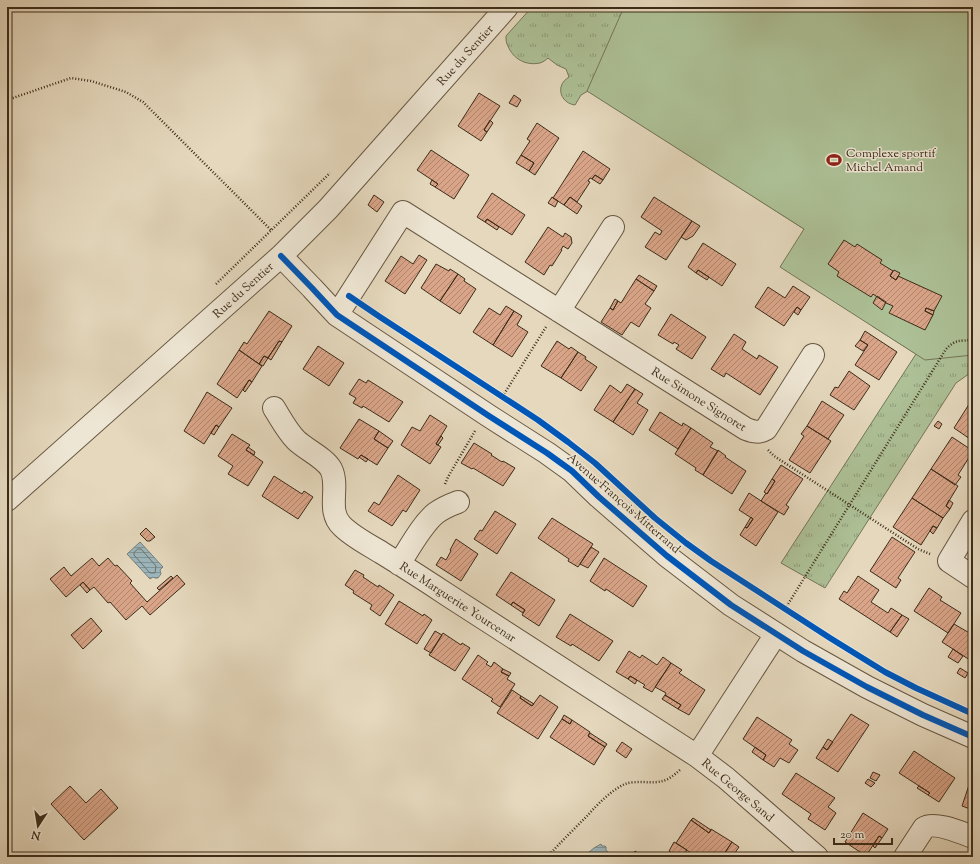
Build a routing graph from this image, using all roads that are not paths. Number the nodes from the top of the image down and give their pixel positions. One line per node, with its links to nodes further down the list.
1 (507, 7): 3 (street, Rue du Sentier)
2 (613, 227): 5 (street)
3 (281, 256): 4 (street, Avenue François Mitterrand); 8 (street, Rue du Sentier)
4 (337, 315): 5 (street, Rue Simone Signoret); 13 (street, Avenue François Mitterrand)
5 (552, 319): 6 (street, Rue Simone Signoret)
6 (813, 354)
7 (274, 408): 11 (street, Rue Marguerite Yourcenar)
8 (7, 500)
9 (458, 502): 11 (street)
10 (973, 521): 12 (street)
11 (399, 564): 15 (street, Rue Marguerite Yourcenar)
12 (973, 577)
13 (776, 634): 14 (street, Avenue François Mitterrand); 15 (street, Rue George Sand)
14 (973, 737)
15 (697, 756): 17 (street, Rue George Sand)
16 (973, 837): 18 (street)
17 (817, 857)
18 (905, 857)

